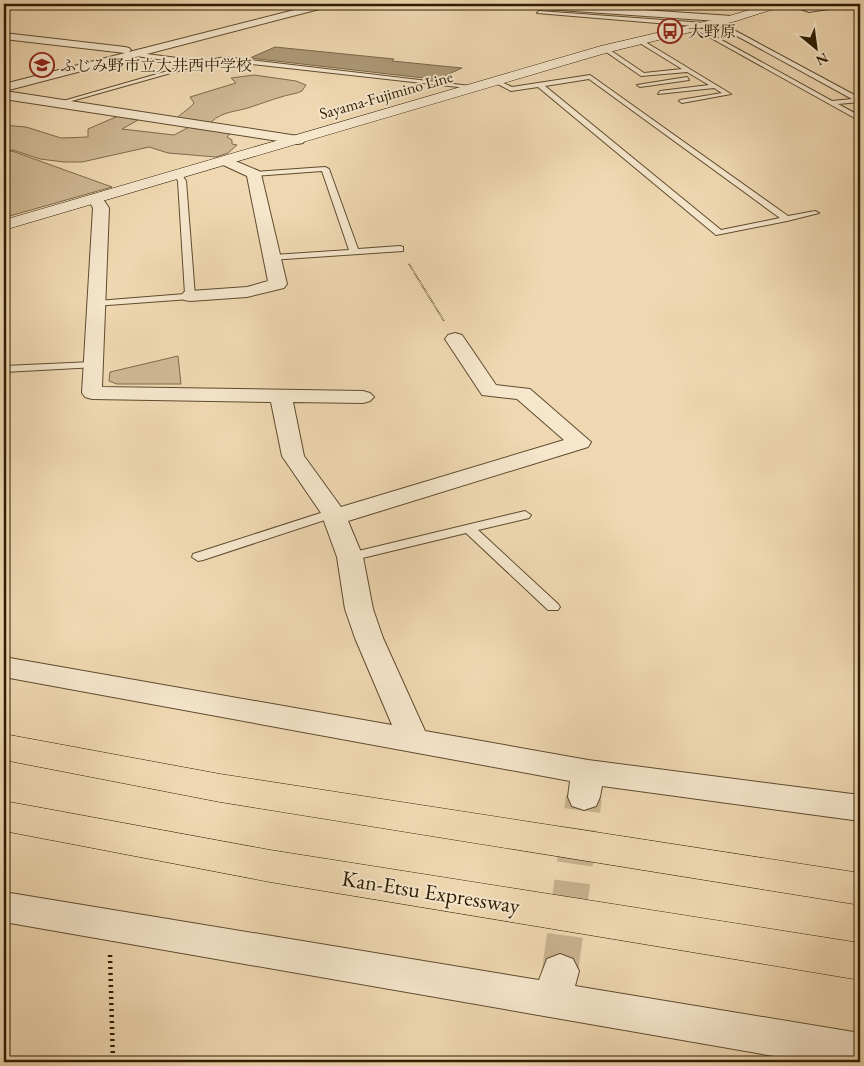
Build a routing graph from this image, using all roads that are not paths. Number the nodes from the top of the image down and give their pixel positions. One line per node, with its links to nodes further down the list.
1 (328, 4): 12 (street)
2 (516, 4): 7 (street)
3 (779, 4): 7 (main road, Sayama-Fujimino Line)
4 (790, 4): 5 (lane)
5 (858, 4)
6 (539, 12): 8 (lane)
7 (732, 19): 8 (main road, Sayama-Fujimino Line)
8 (707, 25): 10 (main road, Sayama-Fujimino Line); 26 (lane); 26 (lane)
9 (4, 36): 12 (street)
10 (640, 41): 11 (main road, Sayama-Fujimino Line); 14 (lane)
11 (605, 50): 14 (lane); 16 (main road, Sayama-Fujimino Line)
12 (135, 53): 13 (lane); 21 (street)
13 (202, 63): 20 (lane); 25 (lane)
14 (689, 70): 15 (lane)
15 (699, 77): 18 (lane); 19 (lane)
16 (495, 81): 17 (lane); 20 (main road, Sayama-Fujimino Line)
17 (540, 85): 34 (lane); 34 (lane)
18 (640, 85)
19 (714, 86): 22 (lane); 24 (lane)
20 (476, 87): 28 (main road, Sayama-Fujimino Line)
21 (4, 88)
22 (660, 93)
23 (4, 95): 25 (street)
24 (682, 101)
25 (58, 103): 28 (street)
26 (831, 103): 27 (lane)
27 (860, 118)
28 (298, 140): 29 (main road, Sayama-Fujimino Line)
29 (226, 161): 30 (street); 31 (main road, Sayama-Fujimino Line)
30 (254, 174): 37 (lane); 38 (street)
31 (178, 175): 32 (main road, Sayama-Fujimino Line); 39 (lane)
32 (96, 198): 35 (main road, Sayama-Fujimino Line); 40 (street)
33 (815, 214): 34 (lane)
34 (787, 219)
35 (4, 225)
36 (400, 249): 37 (lane)
37 (354, 251): 38 (lane)
38 (273, 258): 39 (street)
39 (190, 296): 40 (lane)
40 (98, 304): 42 (street)
41 (455, 339): 46 (street)
42 (92, 365): 43 (lane); 44 (street)
43 (4, 369)
44 (281, 397): 45 (street); 46 (street)
45 (363, 397)
46 (334, 515): 49 (lane); 50 (street)
47 (525, 515): 48 (lane)
48 (469, 529): 50 (lane); 51 (lane)
49 (198, 557)
50 (350, 558): 53 (street)
51 (553, 607)
52 (4, 667): 53 (street)
53 (414, 740): 55 (street)
54 (4, 747): 57 (highway)
55 (860, 808)
56 (4, 816): 59 (highway, Kan-Etsu Expressway)
57 (860, 889)
58 (4, 907): 60 (street)
59 (860, 962)
60 (860, 1052)

